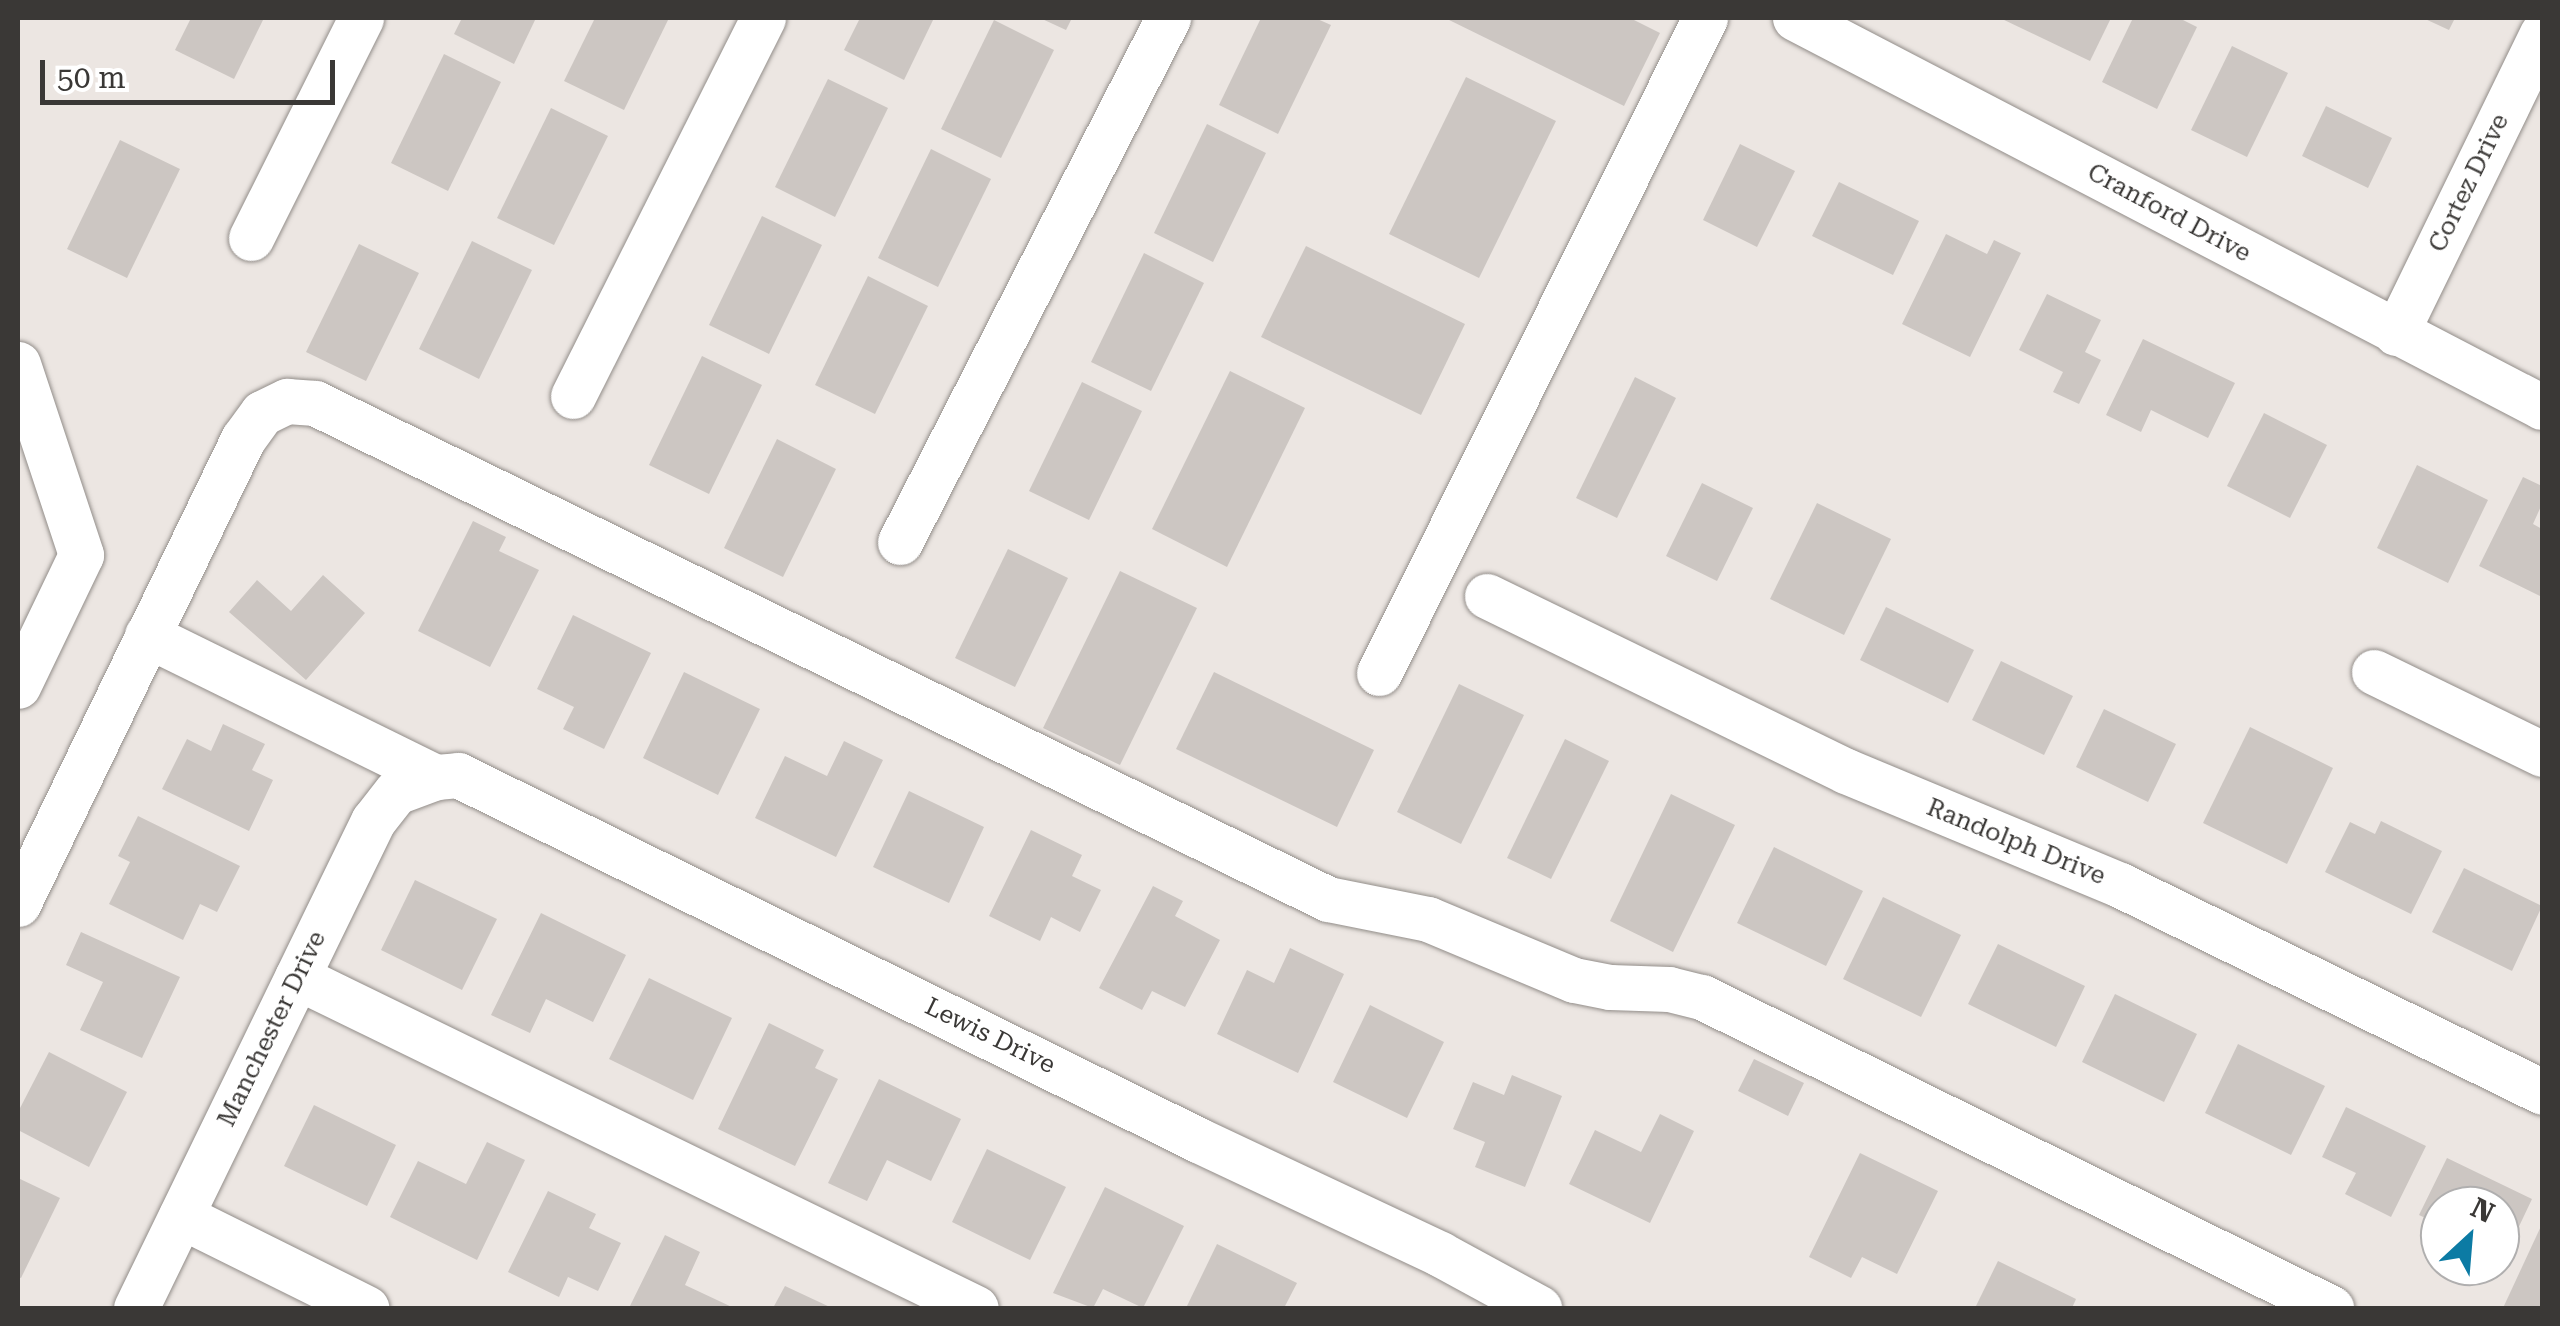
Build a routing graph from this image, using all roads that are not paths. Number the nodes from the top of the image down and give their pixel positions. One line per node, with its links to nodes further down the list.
1 (361, 18): 7 (street)
2 (763, 18): 10 (street)
3 (1168, 18): 12 (street)
4 (1706, 18): 16 (street)
5 (1796, 18): 8 (street, Cranford Drive)
6 (2542, 34): 8 (street, Cortez Drive)
7 (252, 238)
8 (2396, 332): 11 (street, Cranford Drive)
9 (18, 364): 17 (street)
10 (573, 396)
11 (2542, 407)
12 (900, 542)
13 (1486, 596): 22 (street, Randolph Drive)
14 (147, 635): 19 (street, Lewis Drive); 20 (street); 28 (street)
15 (2374, 672): 18 (street)
16 (1378, 674)
17 (18, 686)
18 (2542, 754)
19 (436, 777): 21 (street, Manchester Drive); 27 (street, Lewis Drive)
20 (18, 904)
21 (297, 977): 23 (street, Manchester Drive); 26 (street)
22 (2542, 1092)
23 (181, 1216): 24 (street, Manchester Drive); 25 (street)
24 (136, 1308)
25 (366, 1308)
26 (976, 1308)
27 (1539, 1308)
28 (2331, 1308)

